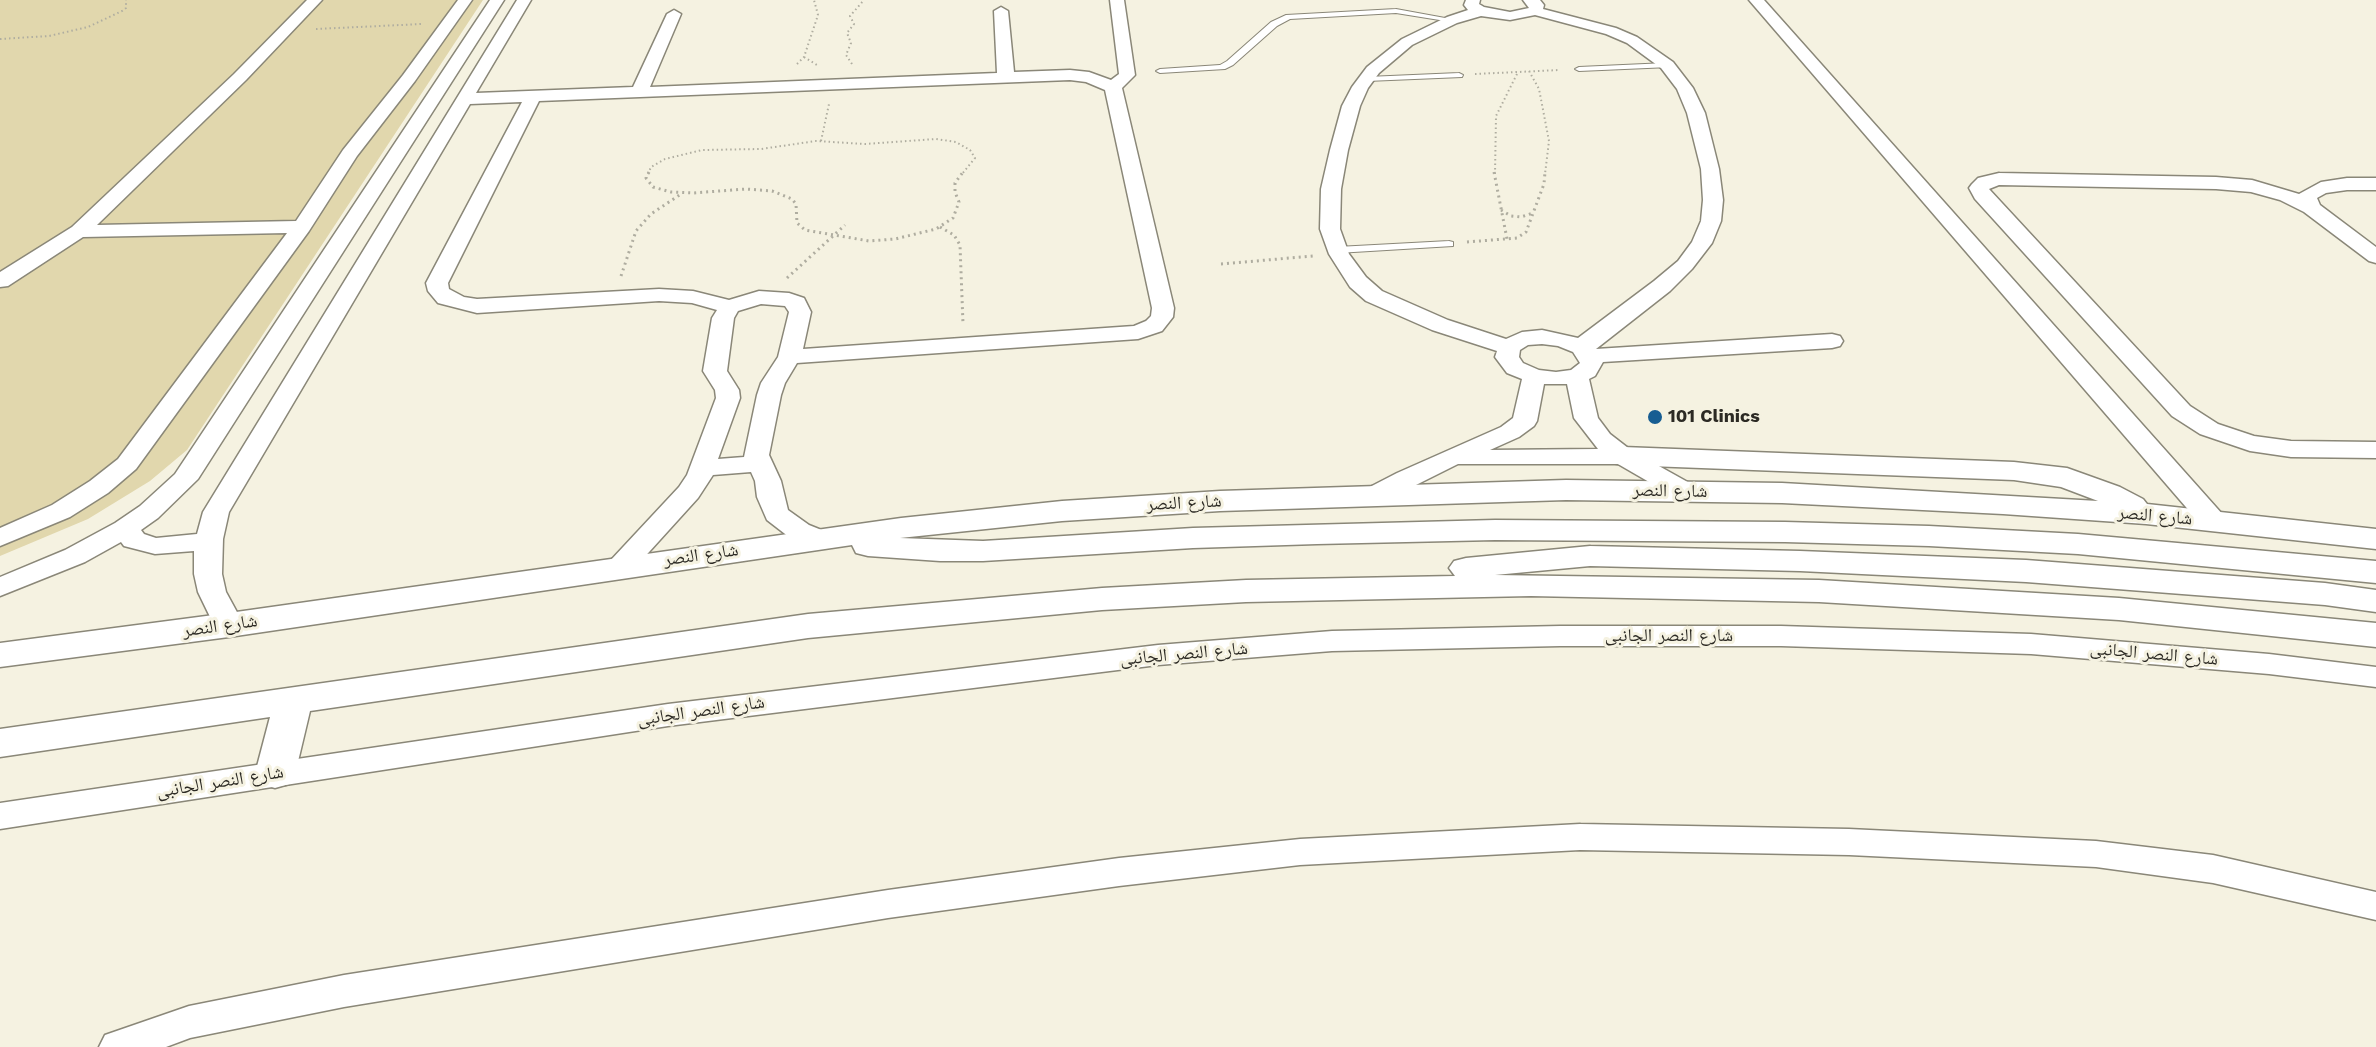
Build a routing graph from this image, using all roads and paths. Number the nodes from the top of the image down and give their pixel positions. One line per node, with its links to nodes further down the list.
1 (126, 0): 19 (path)
2 (315, 0): 18 (street)
3 (465, 0): 17 (street)
4 (497, 0): 74 (street)
5 (814, 0): 20 (path)
6 (864, 0): 23 (path)
7 (1117, 0): 33 (street)
8 (1378, 0): 14 (lane)
9 (1755, 0): 73 (street)
10 (530, 2): 36 (street)
11 (1533, 5): 12 (street); 22 (street)
12 (1476, 6): 16 (street)
13 (1001, 11): 30 (street)
14 (1382, 11): 16 (lane); 26 (lane)
15 (674, 14): 34 (street)
16 (1452, 20): 31 (street)
17 (450, 23): 18 (path); 44 (street)
18 (286, 30): 46 (street)
19 (0, 39)
20 (804, 57): 21 (path); 25 (path)
21 (795, 65)
22 (1667, 65): 24 (lane); 61 (street)
23 (857, 68)
24 (1579, 69): 27 (path)
25 (813, 70)
26 (1160, 71)
27 (1529, 71): 28 (path); 42 (path)
28 (1518, 72): 29 (path); 41 (path)
29 (1459, 75): 31 (lane)
30 (1006, 78): 32 (street); 33 (street)
31 (1367, 79): 50 (street)
32 (833, 84): 34 (street); 37 (path)
33 (1113, 87): 58 (street)
34 (639, 92): 35 (street)
35 (533, 96): 36 (street); 54 (street)
36 (463, 99): 76 (street)
37 (821, 141): 39 (path); 45 (path)
38 (2376, 184): 40 (street)
39 (681, 193): 47 (path); 54 (path)
40 (2311, 208): 51 (street); 65 (street)
41 (1501, 209): 42 (path); 48 (path)
42 (1533, 212): 48 (path)
43 (845, 225): 47 (path)
44 (302, 227): 46 (street); 75 (street)
45 (939, 227): 47 (path); 58 (path)
46 (79, 231): 53 (street)
47 (832, 236): 55 (path)
48 (1507, 239): 49 (path)
49 (1449, 244): 50 (lane)
50 (1338, 252): 52 (path); 59 (street)
51 (2376, 257)
52 (1221, 264)
53 (0, 280)
54 (615, 297): 56 (street)
55 (767, 297): 56 (street); 60 (street)
56 (730, 307): 64 (street)
57 (1832, 341): 61 (street)
58 (963, 346): 60 (street)
59 (1509, 347): 61 (street); 62 (street)
60 (790, 357): 63 (street)
61 (1583, 360): 62 (street); 66 (street)
62 (1534, 376): 67 (street)
63 (771, 387): 64 (street); 68 (street)
64 (727, 390): 69 (street)
65 (2376, 450)
66 (1623, 456): 67 (street); 70 (street); 72 (main road)
67 (1456, 458): 71 (street)
68 (758, 464): 69 (street); 77 (street)
69 (703, 468): 79 (street)
70 (1684, 491): 71 (main road, شارع النصر); 72 (main road, شارع النصر)
71 (1375, 495): 77 (main road, شارع النصر)
72 (2146, 514): 73 (main road, شارع النصر)
73 (2214, 522): 78 (main road, شارع النصر)
74 (125, 529): 76 (street); 82 (street)
75 (0, 538)
76 (209, 539): 84 (street)
77 (819, 539): 79 (main road, شارع النصر); 80 (main road)
78 (2376, 539)
79 (620, 567): 84 (main road, شارع النصر)
80 (2376, 572)
81 (1389, 586): 83 (main road); 85 (main road); 88 (main road)
82 (0, 587)
83 (2376, 602)
84 (230, 625): 86 (main road, شارع النصر)
85 (2376, 635)
86 (0, 655)
87 (2376, 677): 90 (street, شارع النصر الجانبى)
88 (294, 699): 89 (main road); 90 (main road)
89 (0, 743)
90 (276, 774): 91 (street, شارع النصر الجانبى)
91 (0, 816)
92 (2376, 906): 93 (street)
93 (119, 1047)

